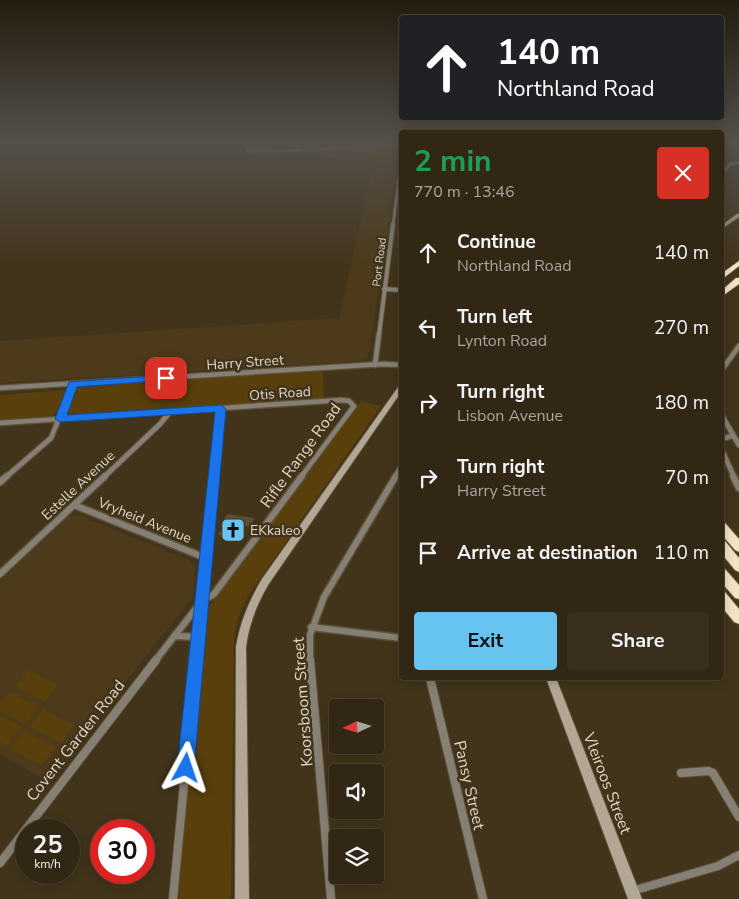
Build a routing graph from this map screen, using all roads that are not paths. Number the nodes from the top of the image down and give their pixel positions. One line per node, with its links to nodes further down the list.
1 (398, 182): 7 (street, Port Road)
2 (739, 215): 3 (main road)
3 (724, 226)
4 (739, 263): 5 (highway)
5 (724, 276)
6 (739, 280): 9 (highway)
7 (384, 289): 8 (street); 11 (street, Port Road)
8 (399, 290)
9 (724, 292)
10 (738, 348): 13 (street)
11 (375, 365): 12 (street, Harry Street); 14 (street, Harry Street)
12 (399, 365)
13 (724, 367)
14 (73, 384): 15 (street, Harry Street); 20 (street)
15 (0, 388)
16 (399, 389): 56 (main road)
17 (341, 400): 18 (street, Otis Road); 42 (street, Rifle Range Road)
18 (221, 409): 19 (street, Otis Road); 36 (street)
19 (170, 412): 20 (street, Otis Road); 32 (street, Estelle Avenue)
20 (60, 419): 22 (street, Otis Road); 30 (street)
21 (724, 420): 23 (street)
22 (0, 423)
23 (732, 436): 24 (street); 25 (street)
24 (724, 438)
25 (739, 445)
26 (724, 454): 27 (street)
27 (731, 469): 29 (street); 31 (street)
28 (399, 470): 44 (street, Koorsboom Street)
29 (739, 471)
30 (0, 482)
31 (739, 488)
32 (74, 505): 36 (street, Vryheid Avenue); 38 (street, Estelle Avenue)
33 (724, 530): 34 (highway)
34 (739, 547)
35 (724, 548): 37 (highway)
36 (206, 558): 42 (street)
37 (739, 567)
38 (0, 574)
39 (724, 576): 40 (highway)
40 (739, 594)
41 (724, 600): 43 (highway)
42 (201, 602): 45 (street, Covent Garden Road); 46 (street)
43 (739, 618)
44 (311, 627): 47 (street); 57 (street, Koorsboom Street)
45 (174, 636): 46 (street); 53 (street, Covent Garden Road)
46 (198, 637): 55 (street)
47 (399, 638)
48 (430, 680): 58 (street, Pansy Street)
49 (552, 680): 54 (main road, Vleiroos Street)
50 (681, 773): 51 (street)
51 (739, 817)
52 (739, 855): 54 (street)
53 (0, 863)
54 (633, 895)
55 (173, 899)
56 (242, 899)
57 (331, 899)
58 (483, 899)

